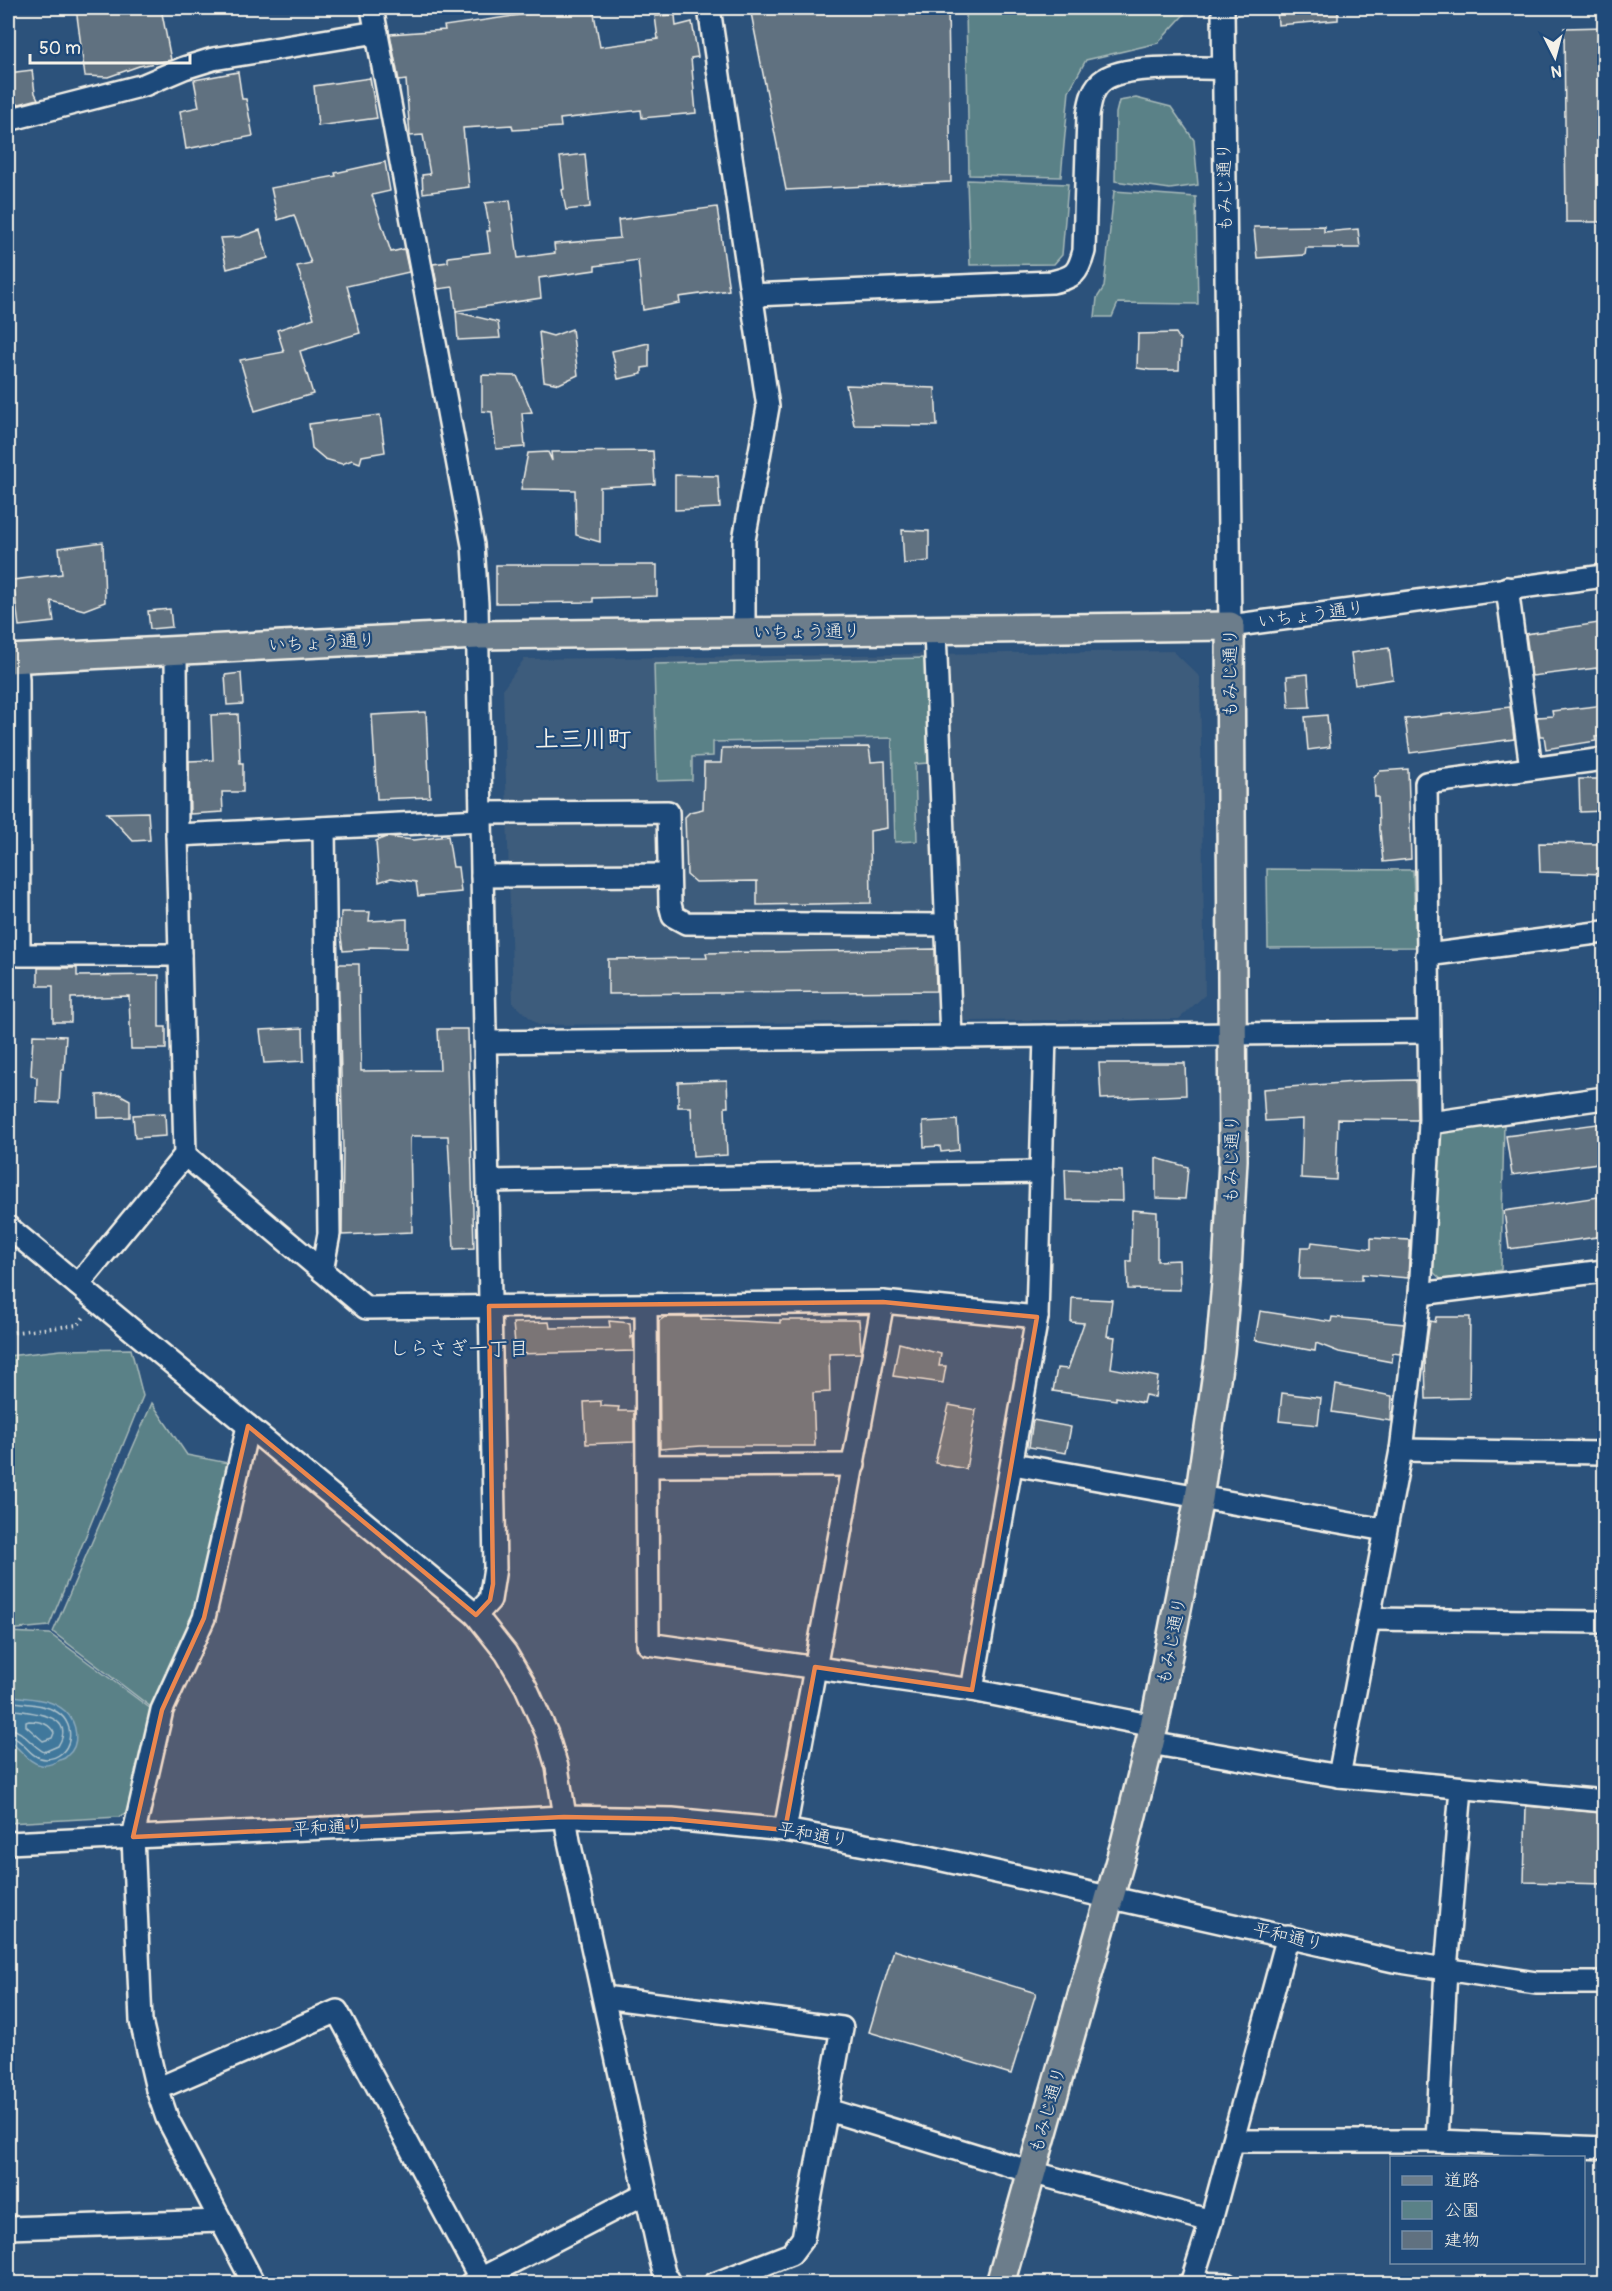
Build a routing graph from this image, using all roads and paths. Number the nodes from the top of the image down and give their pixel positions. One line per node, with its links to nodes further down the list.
1 (372, 8): 4 (street)
2 (709, 8): 7 (street)
3 (1222, 8): 5 (street, もみじ通り)
4 (376, 32): 6 (street); 13 (street)
5 (1224, 68): 7 (street); 10 (street, もみじ通り)
6 (8, 120)
7 (752, 295): 12 (street)
8 (1605, 576): 9 (street, いちょう通り)
9 (1507, 588): 10 (street, いちょう通り); 17 (street)
10 (1230, 626): 11 (main road, いちょう通り); 28 (main road, もみじ通り)
11 (935, 631): 12 (main road, いちょう通り); 23 (street)
12 (744, 633): 13 (main road, いちょう通り)
13 (478, 635): 14 (main road, いちょう通り); 18 (street)
14 (176, 651): 15 (main road, いちょう通り); 20 (street)
15 (12, 659): 25 (street)
16 (1605, 759): 17 (street)
17 (1531, 768): 26 (street)
18 (481, 816): 19 (street); 21 (street); 22 (street)
19 (324, 828): 20 (street); 39 (street)
20 (177, 836): 25 (street)
21 (669, 875): 22 (street); 23 (street)
22 (482, 876): 31 (street)
23 (947, 925): 30 (street)
24 (1605, 932): 26 (street)
25 (180, 955): 34 (street)
26 (1427, 955): 27 (street)
27 (1428, 1032): 28 (street); 33 (street)
28 (1233, 1035): 29 (street); 54 (main road, もみじ通り)
29 (1045, 1036): 30 (street); 35 (street)
30 (951, 1038): 31 (street)
31 (487, 1042): 36 (street)
32 (1605, 1098): 33 (street)
33 (1430, 1123): 41 (street)
34 (185, 1155): 39 (street); 40 (street)
35 (1042, 1172): 36 (street); 46 (street)
36 (489, 1181): 43 (street)
37 (8, 1227): 40 (street)
38 (1605, 1270): 41 (street)
39 (322, 1271): 43 (street)
40 (78, 1286): 48 (street)
41 (1420, 1294): 49 (street)
42 (883, 1302): 44 (street); 46 (street); 52 (street)
43 (489, 1306): 44 (street); 56 (street)
44 (646, 1306): 53 (street)
45 (87, 1313): 47 (path)
46 (1037, 1317): 51 (street)
47 (8, 1333)
48 (248, 1426): 56 (street); 67 (street)
49 (1401, 1450): 50 (street); 55 (street)
50 (1605, 1453)
51 (1012, 1464): 54 (street); 60 (street)
52 (854, 1465): 53 (street); 59 (street)
53 (647, 1466): 59 (street)
54 (1200, 1498): 55 (street); 61 (main road, もみじ通り)
55 (1385, 1530): 57 (street)
56 (476, 1615): 65 (street)
57 (1369, 1618): 58 (street); 62 (street)
58 (1605, 1622)
59 (815, 1668): 60 (street); 66 (street)
60 (972, 1690): 61 (street)
61 (1152, 1735): 62 (street); 69 (main road, もみじ通り)
62 (1339, 1776): 63 (street)
63 (1461, 1788): 64 (street); 71 (street)
64 (1605, 1801)
65 (564, 1817): 66 (street, 平和通り); 67 (street, 平和通り); 73 (street)
66 (785, 1830): 69 (street, 平和通り)
67 (133, 1837): 68 (street, 平和通り); 74 (street)
68 (8, 1843)
69 (1110, 1897): 70 (street, 平和通り); 79 (main road, もみじ通り)
70 (1288, 1936): 71 (street, 平和通り); 76 (street)
71 (1446, 1970): 72 (street, 平和通り); 77 (street)
72 (1605, 1983)
73 (604, 1997): 75 (street); 80 (street)
74 (157, 2089): 81 (street); 84 (street)
75 (828, 2110): 79 (street); 87 (street)
76 (1233, 2140): 77 (street); 82 (street)
77 (1437, 2141): 78 (street)
78 (1605, 2148)
79 (1031, 2172): 82 (street); 88 (main road, もみじ通り)
80 (646, 2193): 84 (street); 86 (street)
81 (221, 2221): 83 (street); 85 (street)
82 (1211, 2221): 89 (street)
83 (8, 2228)
84 (475, 2281)
85 (254, 2283)
86 (671, 2283)
87 (714, 2283)
88 (1000, 2283)
89 (1191, 2283): 90 (street)
90 (1226, 2283)

